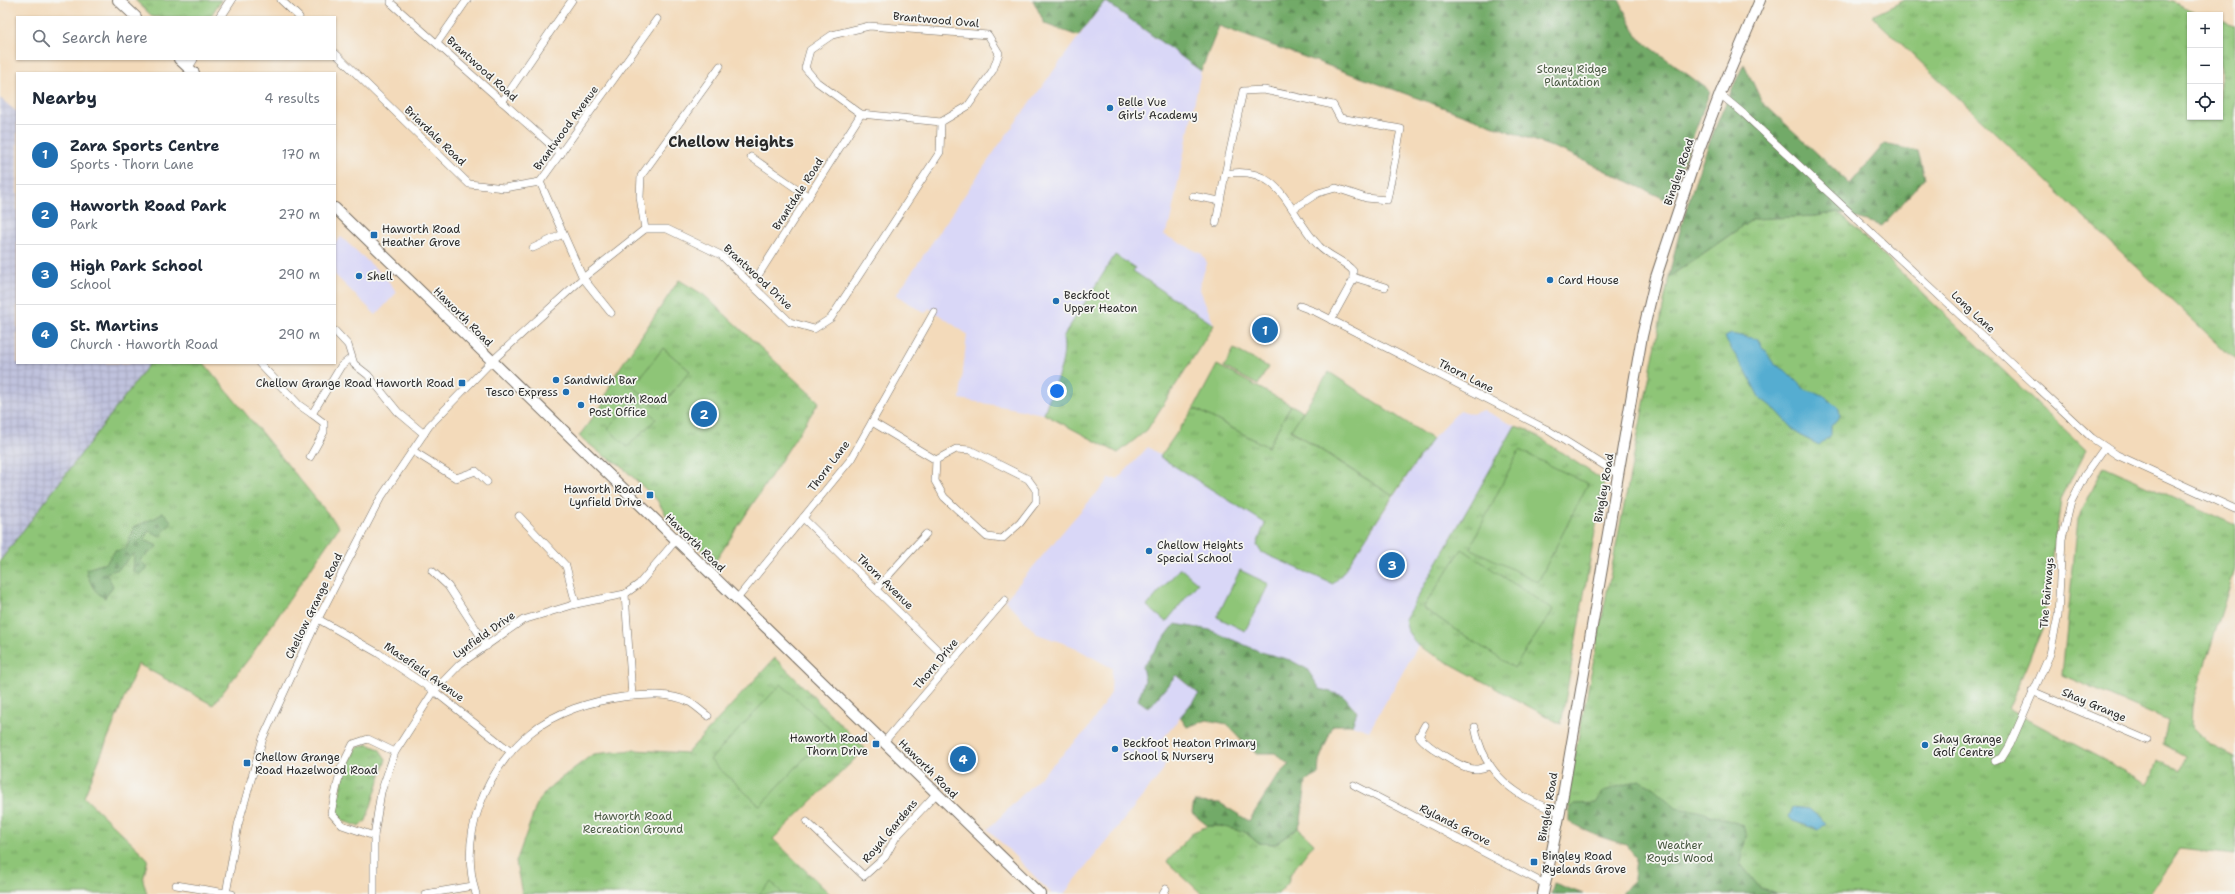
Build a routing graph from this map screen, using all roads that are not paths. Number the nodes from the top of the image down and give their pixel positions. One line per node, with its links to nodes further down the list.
1 (118, 0): 8 (main road)
2 (231, 0): 9 (street)
3 (281, 0): 10 (street)
4 (391, 0): 12 (street, Brantwood Road)
5 (467, 0): 12 (street)
6 (572, 0): 18 (street)
7 (1760, 0): 17 (main road, Bingley Road)
8 (135, 16)
9 (221, 16)
10 (298, 16)
11 (657, 20): 21 (street, Brantwood Avenue)
12 (437, 44): 18 (street, Brantwood Road)
13 (336, 54): 24 (street, Briardale Road)
14 (181, 60): 15 (main road)
15 (191, 66)
16 (720, 66): 31 (street)
17 (1720, 94): 49 (street, Long Lane); 53 (main road, Bingley Road)
18 (502, 102): 21 (street, Brantwood Road)
19 (861, 114): 20 (street); 20 (street, Brantwood Oval); 26 (street, Brantdale Road)
20 (941, 122): 36 (street, Brantwood Drive)
21 (560, 154): 24 (street, Brantwood Avenue)
22 (751, 157): 26 (street)
23 (1225, 174): 27 (street); 29 (street); 29 (street)
24 (540, 182): 32 (street, Brantwood Avenue)
25 (1193, 196): 27 (street)
26 (809, 197): 36 (street, Brantdale Road)
27 (1220, 200): 30 (street)
28 (336, 209): 44 (main road, Haworth Road)
29 (1293, 209): 34 (street)
30 (1216, 223)
31 (645, 229): 35 (street); 36 (street, Brantwood Drive)
32 (563, 234): 33 (street); 35 (street, Brantwood Avenue)
33 (533, 248)
34 (1353, 277): 37 (street); 41 (street)
35 (584, 278): 40 (street, Brantwood Avenue); 44 (street)
36 (752, 285)
37 (1385, 287)
38 (1300, 306): 41 (street, Thorn Lane)
39 (934, 312): 47 (street, Thorn Lane)
40 (611, 313)
41 (1331, 320): 53 (street, Thorn Lane)
42 (336, 332): 43 (street)
43 (351, 358): 46 (street); 48 (street)
44 (491, 362): 48 (street, Chellow Grange Road); 59 (main road, Haworth Road)
45 (260, 364): 46 (street)
46 (312, 414): 51 (street)
47 (872, 422): 52 (street); 57 (street, Thorn Lane)
48 (424, 434): 50 (street, Chellow Grange Road)
49 (2105, 447): 55 (street, Long Lane); 70 (street, The Fairways)
50 (412, 451): 54 (street); 66 (street, Chellow Grange Road)
51 (310, 457)
52 (936, 460): 52 (street)
53 (1618, 474): 83 (main road, Bingley Road)
54 (487, 482)
55 (2235, 509)
56 (519, 516): 65 (street)
57 (803, 518): 61 (street, Thorn Avenue); 63 (street, Thorn Lane)
58 (926, 534): 61 (street)
59 (676, 540): 62 (street, Lynfield Drive); 63 (main road, Haworth Road)
60 (432, 571): 67 (street)
61 (877, 588): 68 (street, Thorn Avenue)
62 (625, 594): 65 (street, Lynfield Drive); 71 (street)
63 (736, 600): 76 (main road, Haworth Road)
64 (1005, 600): 68 (street, Thorn Drive)
65 (576, 604): 67 (street, Lynfield Drive)
66 (318, 619): 69 (street, Masefield Avenue); 89 (street, Chellow Grange Road)
67 (486, 646): 69 (street, Lynfield Drive)
68 (951, 663): 76 (street, Thorn Drive)
69 (434, 691): 77 (street, Lynfield Drive); 78 (street, Masefield Avenue)
70 (2032, 691): 75 (street, Shay Grange); 79 (street, The Fairways)
71 (632, 696): 72 (street); 78 (street)
72 (708, 716)
73 (1425, 725): 80 (street)
74 (1475, 727): 80 (street)
75 (2147, 740)
76 (884, 742): 82 (main road, Haworth Road)
77 (395, 752): 85 (street, Lynfield Drive); 85 (street)
78 (511, 752): 87 (street)
79 (1995, 761)
80 (1489, 766): 83 (street)
81 (1354, 785): 88 (street, Rylands Grove)
82 (936, 794): 84 (street, Royal Gardens); 93 (main road, Haworth Road)
83 (1560, 812): 88 (main road, Bingley Road)
84 (808, 822)
85 (374, 836): 90 (street, Lynfield Drive)
86 (176, 885): 89 (street)
87 (473, 886): 91 (street); 92 (street)
88 (1544, 889)
89 (228, 894)
90 (374, 894)
91 (425, 894)
92 (476, 894)
93 (1040, 894)

